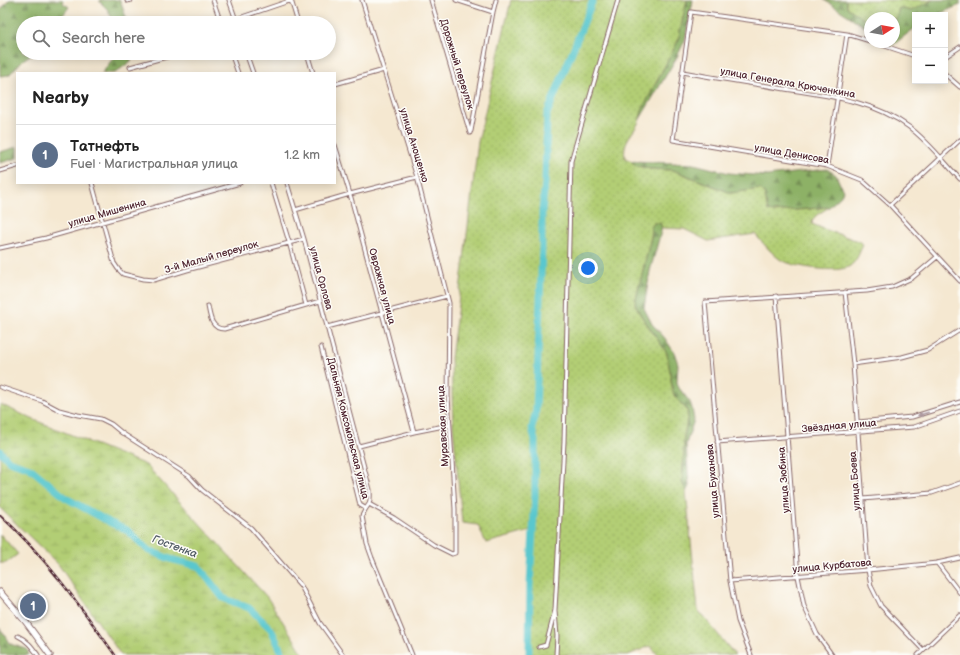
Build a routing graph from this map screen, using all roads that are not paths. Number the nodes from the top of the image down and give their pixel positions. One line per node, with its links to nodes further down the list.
1 (131, 0): 10 (street)
2 (213, 0): 12 (street)
3 (229, 0): 13 (street)
4 (291, 0): 14 (street); 15 (street)
5 (362, 0): 27 (street, улица Анощенко)
6 (431, 0): 11 (street, Дорожный переулок)
7 (456, 0): 11 (street)
8 (496, 0): 11 (street)
9 (618, 0): 92 (street)
10 (127, 1)
11 (492, 12)
12 (219, 16)
13 (235, 16)
14 (245, 16)
15 (296, 16)
16 (847, 34): 17 (street); 31 (street); 35 (street)
17 (864, 39)
18 (960, 46): 21 (street)
19 (891, 48): 20 (street)
20 (912, 55)
21 (948, 55)
22 (156, 60): 26 (street)
23 (233, 60): 28 (street)
24 (248, 60): 29 (street)
25 (309, 60): 30 (street)
26 (130, 67)
27 (384, 70): 33 (street); 42 (street, улица Анощенко)
28 (238, 72)
29 (253, 72)
30 (313, 72)
31 (682, 72): 35 (street, улица Генерала Крюченкина); 40 (street, улица Денисова)
32 (948, 77): 34 (street)
33 (336, 84)
34 (960, 87)
35 (838, 98): 38 (street, улица Генерала Крюченкина); 40 (street)
36 (960, 140): 38 (street)
37 (336, 148): 48 (street, Овражная улица)
38 (940, 158): 43 (street, улица Генерала Крюченкина); 49 (street)
39 (16, 166): 41 (street)
40 (827, 166): 49 (street, улица Денисова)
41 (0, 171)
42 (417, 177): 48 (street); 58 (street, улица Анощенко)
43 (960, 179)
44 (92, 184): 51 (street)
45 (236, 184): 51 (street, улица Мишенина)
46 (271, 184): 53 (street)
47 (287, 184): 50 (street, улица Орлова)
48 (350, 194): 50 (street); 63 (street, Овражная улица)
49 (890, 206): 55 (street, улица Денисова)
50 (295, 210): 52 (street, улица Орлова)
51 (102, 221): 53 (street, 3-й Малый переулок); 54 (street, улица Мишенина)
52 (304, 239): 53 (street, 3-й Малый переулок); 60 (street, улица Орлова)
53 (289, 242): 61 (street)
54 (0, 248)
55 (937, 257): 56 (street, улица Денисова); 57 (street)
56 (960, 281)
57 (845, 292): 59 (street); 67 (street, улица Боева)
58 (448, 296): 63 (street); 75 (street, Муравская улица)
59 (776, 296): 78 (street, улица Зюбина); 79 (street, улица Буханова)
60 (320, 301): 61 (street); 64 (street, улица Орлова)
61 (306, 305): 62 (street)
62 (208, 306)
63 (382, 313): 64 (street); 76 (street, Овражная улица)
64 (327, 327): 68 (street, улица Орлова)
65 (960, 330): 67 (street)
66 (321, 347): 69 (street, Дальняя Комсомольская улица)
67 (853, 364): 74 (street, улица Боева)
68 (340, 378): 69 (street); 80 (street, улица Орлова)
69 (330, 383): 84 (street, Дальняя Комсомольская улица)
70 (0, 387): 99 (street)
71 (960, 402): 74 (street, Звёздная улица, one-way to 74)
72 (959, 412): 73 (street); 77 (street, Звёздная улица)
73 (960, 416)
74 (858, 422): 77 (street, улица Боева)
75 (449, 425): 76 (street); 83 (street, Муравская улица)
76 (414, 432): 80 (street)
77 (858, 432): 78 (street, Звёздная улица); 82 (street, улица Боева)
78 (787, 437): 79 (street, Звёздная улица); 88 (street, улица Зюбина)
79 (717, 442): 89 (street, улица Буханова)
80 (359, 446): 83 (street, улица Орлова)
81 (960, 483): 82 (street)
82 (863, 499): 87 (street, улица Боева)
83 (369, 504): 84 (street)
84 (365, 508): 100 (street)
85 (960, 558): 86 (street, улица Курбатова)
86 (937, 563): 87 (street, улица Курбатова); 91 (street)
87 (868, 570): 88 (street, улица Курбатова); 96 (street, улица Боева)
88 (798, 576): 89 (street, улица Курбатова); 103 (street, улица Зюбина)
89 (730, 581): 102 (street, улица Буханова)
90 (0, 592): 98 (main road)
91 (960, 593)
92 (555, 610): 95 (street); 101 (street)
93 (960, 615): 96 (street)
94 (18, 636): 97 (street)
95 (539, 647)
96 (923, 650): 104 (street)
97 (38, 655)
98 (50, 655)
99 (343, 655)
100 (412, 655)
101 (556, 655)
102 (752, 655)
103 (832, 655)
104 (918, 655)

